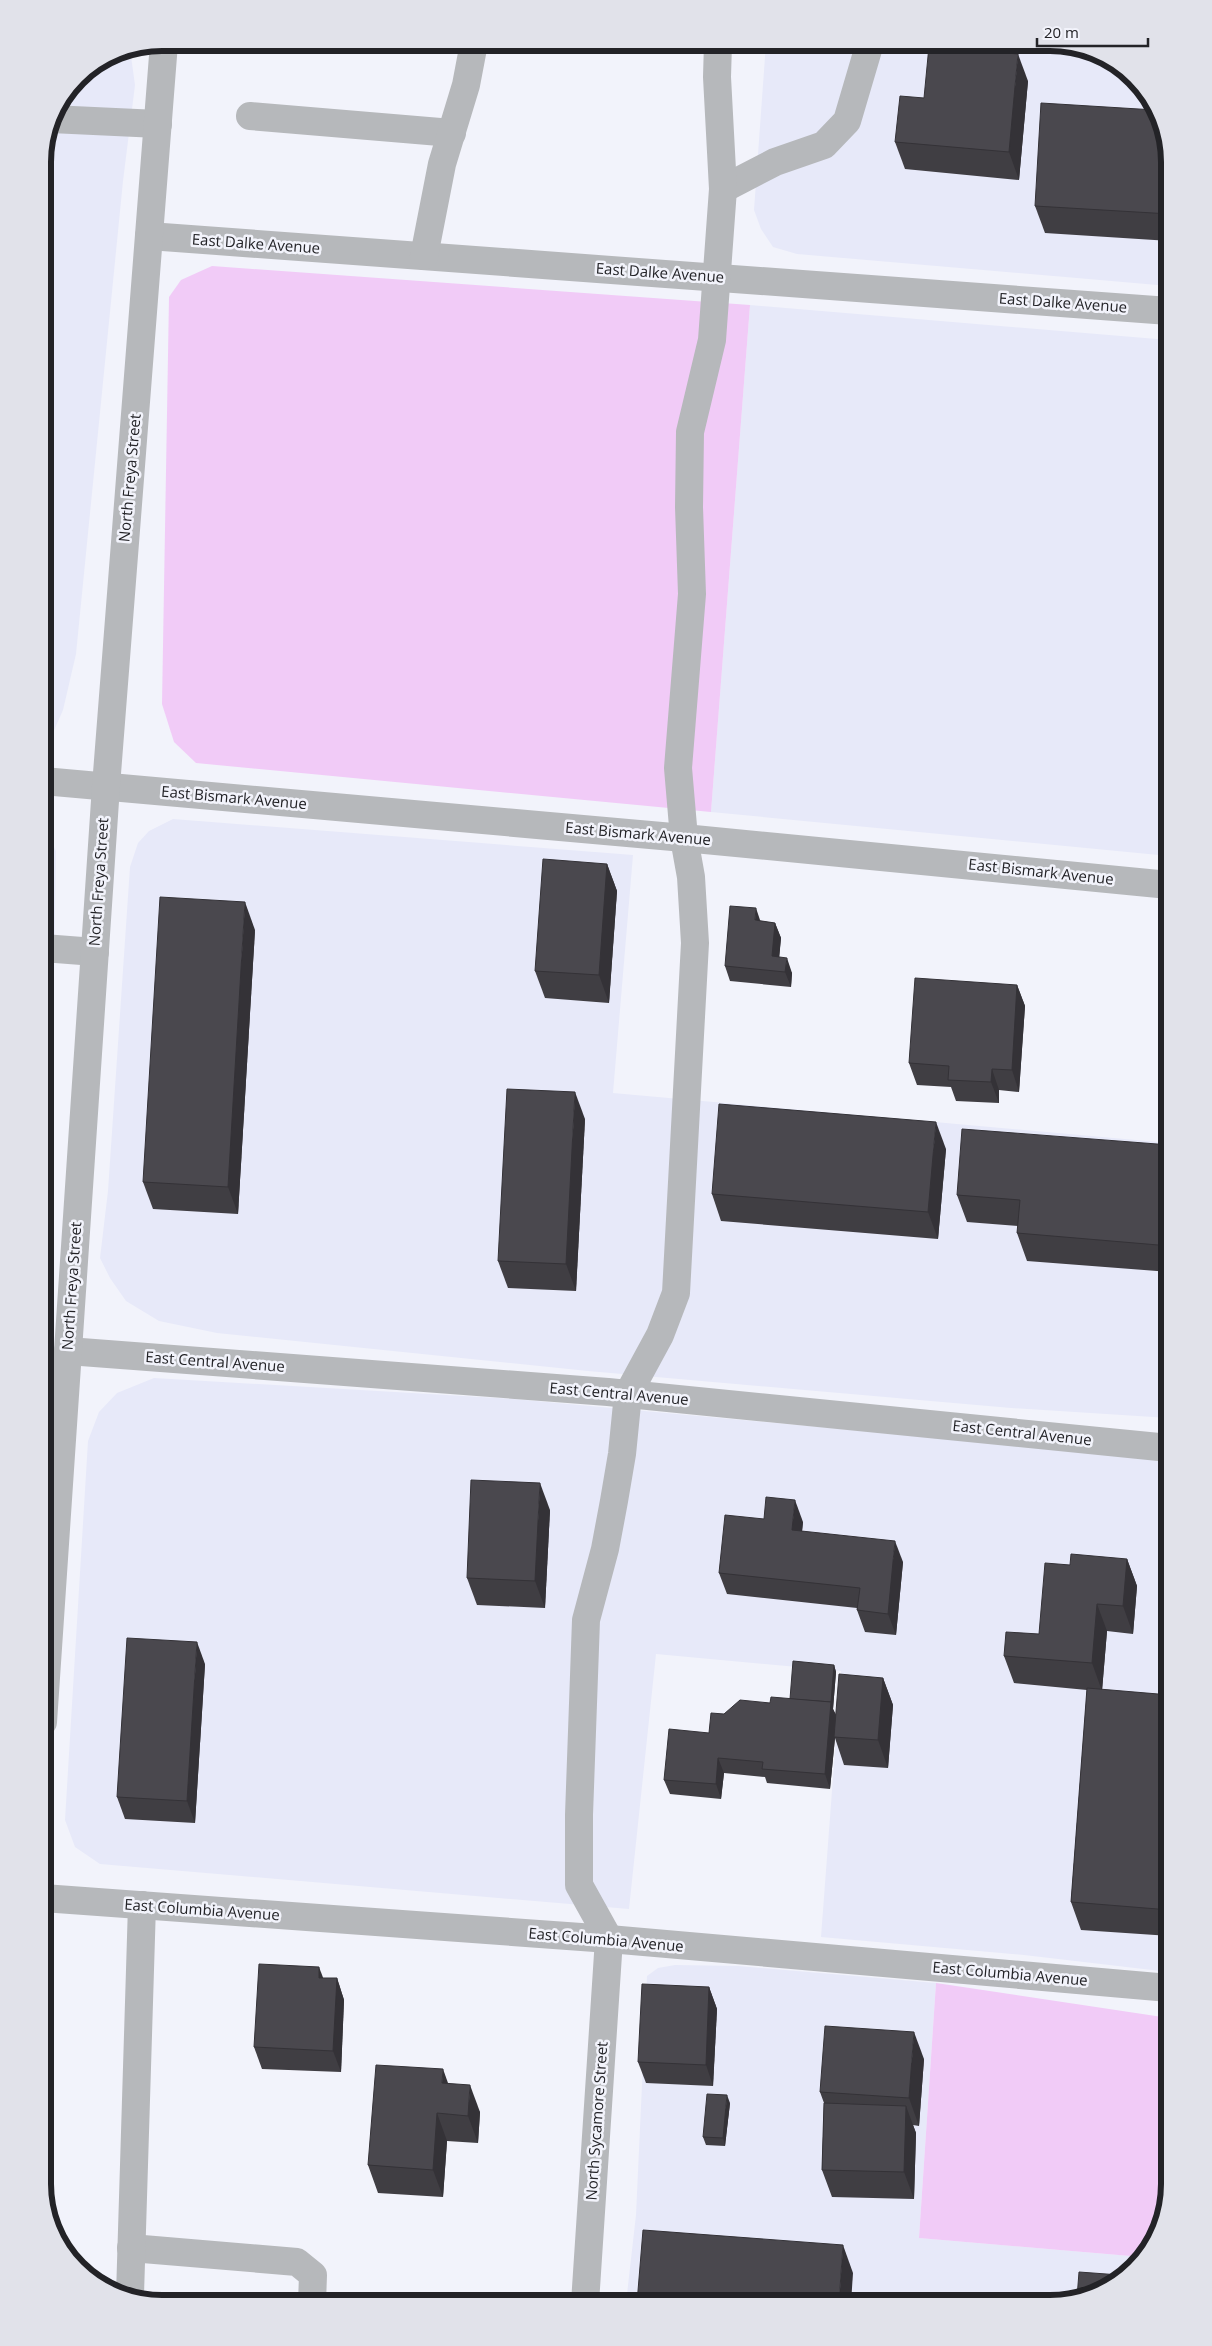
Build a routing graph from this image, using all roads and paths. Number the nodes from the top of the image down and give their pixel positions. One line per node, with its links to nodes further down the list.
1 (163, 51): 7 (street, North Freya Street)
2 (473, 51): 8 (street)
3 (718, 51): 9 (street)
4 (868, 51): 9 (street)
5 (250, 116): 8 (street)
6 (60, 119): 7 (street)
7 (158, 124): 10 (street, North Freya Street)
8 (452, 133): 11 (street)
9 (723, 188): 12 (street)
10 (149, 236): 11 (street, East Dalke Avenue); 15 (street, North Freya Street)
11 (424, 256): 12 (street, East Dalke Avenue)
12 (718, 277): 13 (street, East Dalke Avenue); 16 (street)
13 (1161, 310)
14 (51, 782): 15 (street, East Bismark Avenue)
15 (106, 786): 16 (street, East Bismark Avenue); 19 (street, North Freya Street)
16 (684, 838): 17 (street, East Bismark Avenue); 21 (street)
17 (1161, 884)
18 (51, 949): 19 (street)
19 (95, 952): 20 (street, North Freya Street)
20 (68, 1351): 21 (street, East Central Avenue); 23 (street, North Freya Street)
21 (628, 1394): 22 (street, East Central Avenue); 26 (street)
22 (1161, 1447)
23 (51, 1594)
24 (51, 1899): 25 (street, East Columbia Avenue)
25 (142, 1905): 26 (street, East Columbia Avenue); 28 (street)
26 (609, 1939): 27 (street, East Columbia Avenue); 31 (street, North Sycamore Street)
27 (1161, 1987)
28 (131, 2248): 29 (street); 30 (street)
29 (130, 2290)
30 (312, 2295)
31 (587, 2295)

